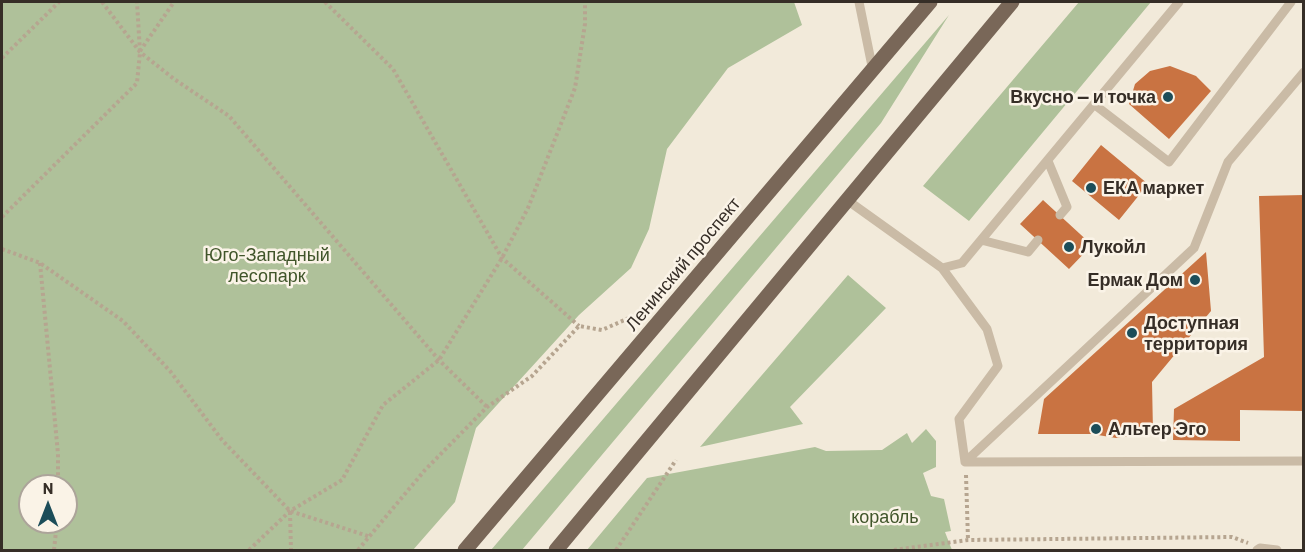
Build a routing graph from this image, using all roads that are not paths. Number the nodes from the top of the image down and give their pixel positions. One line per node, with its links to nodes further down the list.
1 (859, 2): 6 (lane)
2 (930, 2): 6 (main road, Ленинский проспект)
3 (1012, 2): 10 (main road)
4 (1179, 2): 8 (lane)
5 (1290, 2): 8 (lane)
6 (873, 71): 18 (main road, Ленинский проспект)
7 (1304, 72): 16 (lane)
8 (1095, 105): 9 (lane)
9 (1048, 161): 11 (lane); 12 (lane)
10 (847, 200): 14 (lane); 19 (main road)
11 (1060, 215)
12 (981, 240): 13 (lane); 14 (lane)
13 (1038, 240)
14 (942, 268): 16 (lane)
15 (1304, 461): 16 (lane)
16 (965, 462)
17 (1259, 549): 20 (lane)
18 (465, 550)
19 (556, 550)
20 (1277, 550)

